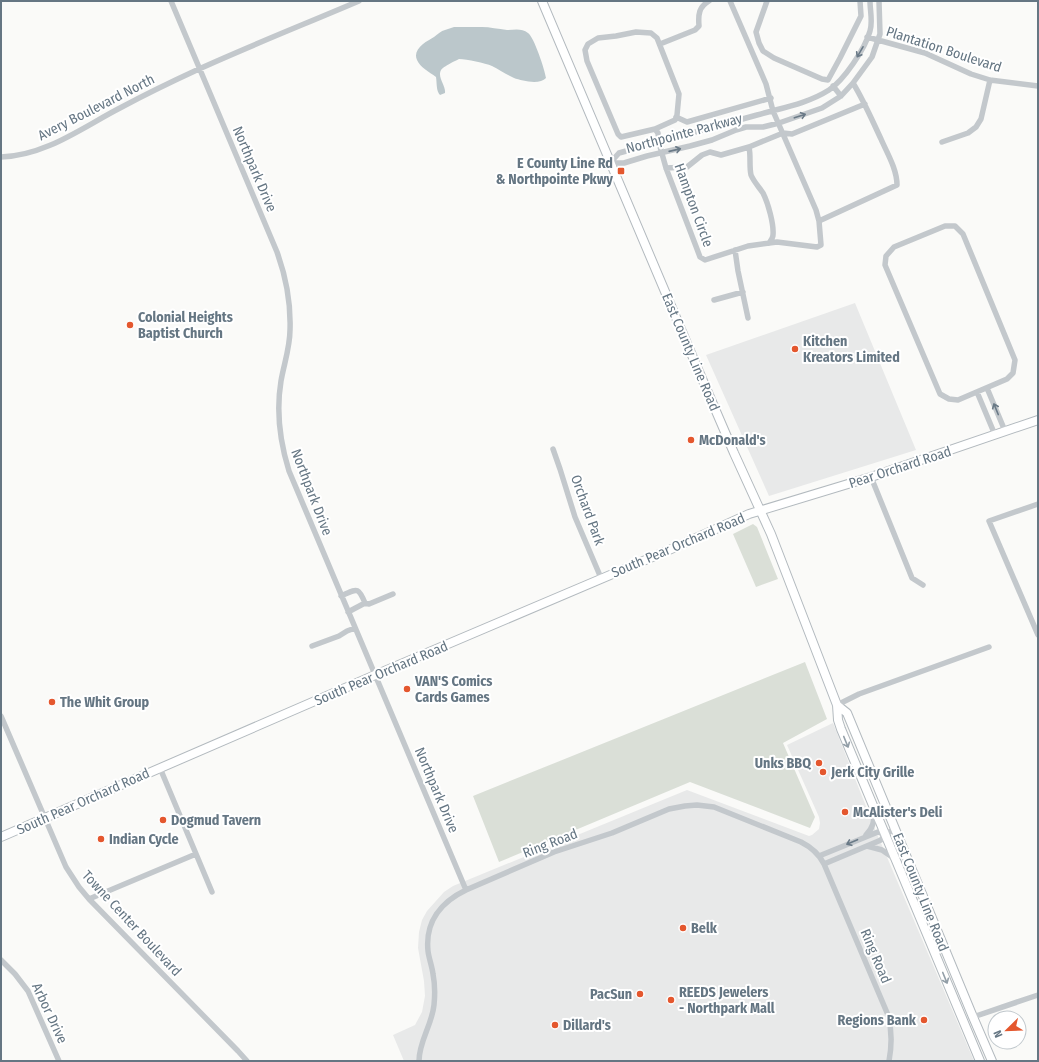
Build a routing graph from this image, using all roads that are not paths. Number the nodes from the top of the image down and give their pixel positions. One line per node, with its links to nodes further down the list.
1 (171, 1): 13 (street, Northpark Drive)
2 (358, 1): 13 (street, Avery Boulevard North)
3 (542, 1): 31 (main road, East County Line Road)
4 (709, 1): 12 (street)
5 (730, 1): 19 (street)
6 (768, 1): 7 (street)
7 (860, 1)
8 (870, 1): 10 (street, Northpointe Parkway)
9 (879, 1): 11 (street, Northpointe Parkway)
10 (867, 37): 11 (street, Plantation Boulevard); 16 (street, Northpointe Parkway, one-way to 16)
11 (878, 40): 14 (street, Plantation Boulevard); 15 (street, Northpointe Parkway)
12 (660, 44): 22 (street); 24 (street)
13 (199, 69): 30 (street, Avery Boulevard North); 51 (street, Northpark Drive)
14 (990, 80): 17 (street, Plantation Boulevard); 26 (street)
15 (853, 83): 18 (street, Northpointe Parkway); 20 (street)
16 (833, 86): 18 (street); 21 (street, Northpointe Parkway)
17 (1038, 86)
18 (840, 96): 23 (street, Northpointe Parkway, one-way to 18)
19 (771, 98): 21 (street); 22 (street)
20 (865, 104): 25 (street); 33 (street)
21 (774, 111): 23 (street); 27 (street, Northpointe Parkway)
22 (676, 117): 24 (street)
23 (779, 123): 25 (street); 29 (street, Northpointe Parkway, one-way to 23)
24 (655, 129): 27 (street, Hampton Circle)
25 (783, 133): 28 (street); 33 (street)
26 (942, 142)
27 (659, 143): 29 (street, Hampton Circle); 31 (street, Northpointe Parkway)
28 (749, 147): 32 (street); 34 (street)
29 (662, 153): 31 (street, Northpointe Parkway); 32 (street, Hampton Circle)
30 (1, 157)
31 (610, 162): 47 (main road, East County Line Road)
32 (666, 168): 35 (street, Hampton Circle)
33 (819, 221): 34 (street, Hampton Circle)
34 (769, 243): 35 (street, Hampton Circle)
35 (735, 250): 36 (street)
36 (743, 292): 37 (street); 38 (street)
37 (714, 300)
38 (748, 318)
39 (987, 388): 40 (street); 40 (street); 42 (street, one-way to 39)
40 (978, 392): 43 (street)
41 (1038, 420): 42 (main road, Pear Orchard Road)
42 (1005, 431): 43 (main road, Pear Orchard Road)
43 (995, 435): 45 (main road, Pear Orchard Road)
44 (553, 449): 48 (street, Orchard Park)
45 (871, 477): 47 (main road, Pear Orchard Road); 49 (street)
46 (1038, 504): 55 (street)
47 (761, 511): 48 (main road, South Pear Orchard Road); 59 (main road, East County Line Road)
48 (601, 578): 58 (main road, South Pear Orchard Road)
49 (923, 585)
50 (393, 594): 52 (street)
51 (341, 596): 52 (street); 53 (street, Northpark Drive)
52 (365, 603): 53 (street)
53 (348, 612): 54 (street, Northpark Drive)
54 (355, 628): 56 (street); 58 (street, Northpark Drive)
55 (1038, 635)
56 (312, 646)
57 (990, 647): 59 (street)
58 (375, 675): 61 (main road, South Pear Orchard Road); 73 (street, Northpark Drive)
59 (837, 705): 62 (main road, East County Line Road, one-way to 62); 64 (main road, East County Line Road)
60 (1, 716): 63 (street, Towne Center Boulevard)
61 (160, 768): 63 (main road, South Pear Orchard Road); 69 (street)
62 (874, 810): 65 (main road, East County Line Road); 67 (street)
63 (45, 818): 66 (main road, South Pear Orchard Road); 75 (street, Towne Center Boulevard)
64 (895, 829): 65 (street); 78 (main road, East County Line Road)
65 (884, 834): 67 (street); 68 (street); 71 (main road, East County Line Road)
66 (1, 837)
67 (865, 837): 70 (street, one-way to 70)
68 (866, 846): 71 (street); 72 (street)
69 (196, 854): 74 (street); 75 (street)
70 (819, 856): 72 (street, Ring Road); 73 (street, Ring Road)
71 (896, 860): 83 (main road, East County Line Road, one-way to 83)
72 (824, 864): 82 (street, Ring Road)
73 (466, 890): 81 (street, Ring Road)
74 (212, 892)
75 (89, 899): 80 (street, Towne Center Boulevard)
76 (1, 960): 79 (street, Arbor Drive)
77 (1038, 995): 78 (street)
78 (973, 1017): 84 (main road, East County Line Road)
79 (59, 1061)
80 (247, 1061)
81 (419, 1061)
82 (889, 1061)
83 (980, 1061)
84 (992, 1061)

